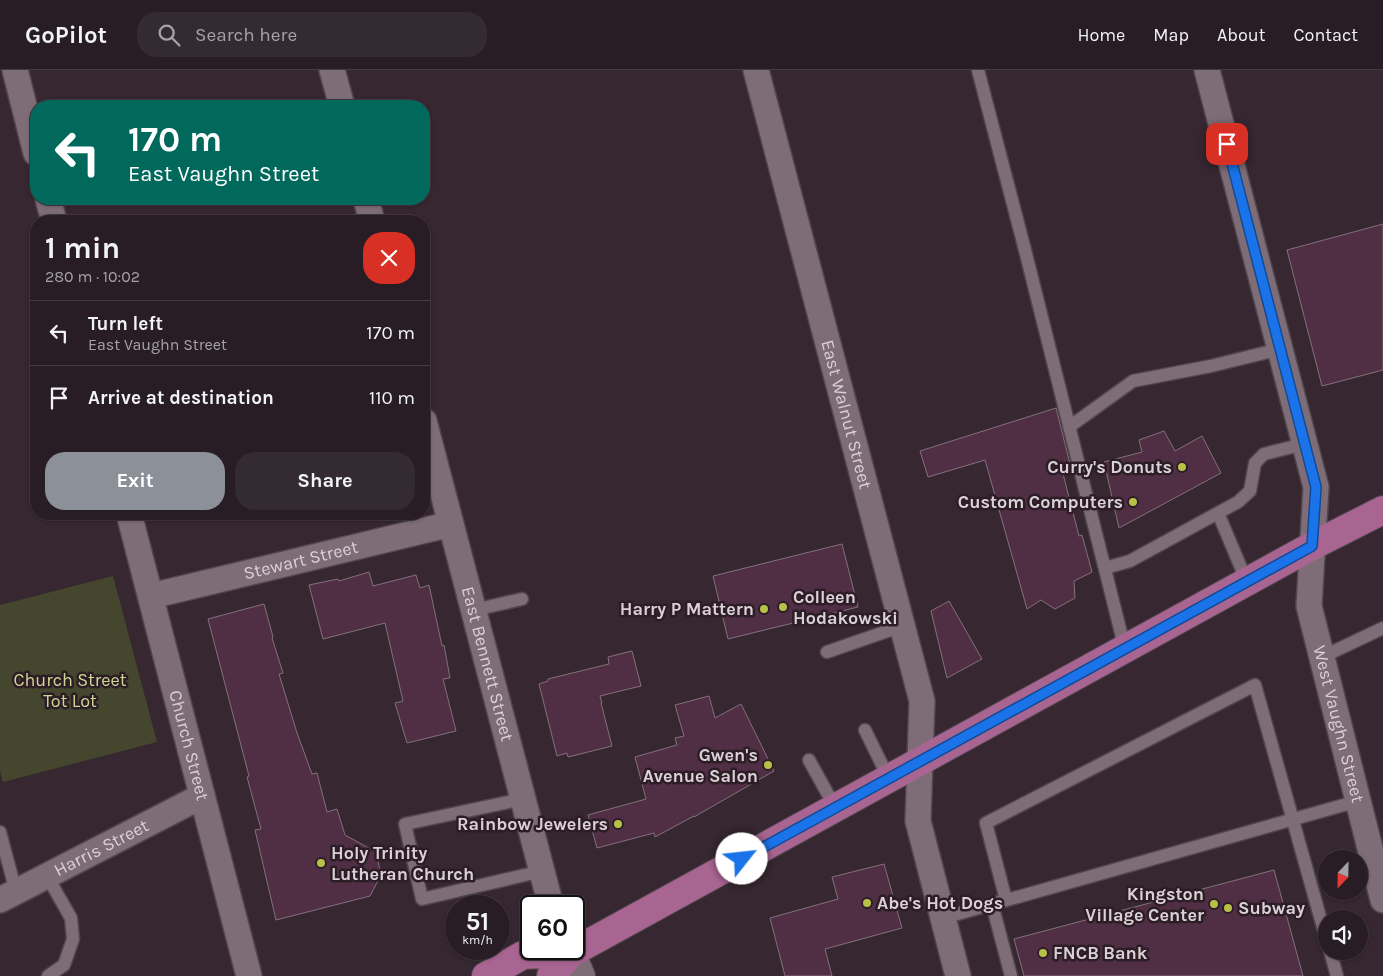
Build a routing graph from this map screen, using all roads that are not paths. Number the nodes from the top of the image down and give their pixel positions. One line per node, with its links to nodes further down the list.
1 (15, 70): 7 (street)
2 (332, 70): 6 (street)
3 (756, 70): 22 (street, East Walnut Street)
4 (978, 70): 9 (lane)
5 (1208, 70): 8 (street, West Vaughn Street)
6 (340, 100)
7 (30, 129)
8 (1280, 349): 9 (lane); 11 (street, West Vaughn Street)
9 (1069, 427): 17 (lane)
10 (430, 444): 15 (street, East Bennett Street)
11 (1304, 444): 13 (lane); 16 (street, West Vaughn Street)
12 (1383, 510): 16 (main road)
13 (1218, 513): 17 (lane); 18 (lane)
14 (131, 520): 19 (street, Church Street)
15 (451, 524): 19 (street, Stewart Street); 21 (street, East Bennett Street)
16 (1312, 546): 18 (main road); 26 (street, West Vaughn Street)
17 (1105, 568): 24 (lane)
18 (1247, 582): 24 (main road)
19 (150, 596): 31 (street, Church Street)
20 (522, 599): 21 (lane)
21 (474, 610): 32 (street, East Bennett Street)
22 (902, 626): 25 (lane); 29 (street, East Walnut Street)
23 (1383, 628): 26 (lane)
24 (1125, 649): 29 (main road)
25 (827, 652)
26 (1322, 657): 33 (street, West Vaughn Street)
27 (865, 730): 30 (lane)
28 (809, 760): 34 (lane)
29 (920, 762): 30 (main road); 45 (street, East Walnut Street)
30 (889, 779): 34 (main road)
31 (202, 796): 38 (street, Harris Street); 51 (street, Church Street)
32 (523, 799): 37 (street, East Bennett Street); 37 (lane)
33 (1358, 801): 35 (lane); 42 (street, West Vaughn Street)
34 (834, 807): 46 (main road)
35 (1292, 820): 41 (lane); 41 (lane); 44 (lane)
36 (0, 832): 40 (lane)
37 (542, 871): 39 (street, East Bennett Street)
38 (46, 876): 40 (street, Harris Street); 50 (lane)
39 (548, 895)
40 (8, 896)
41 (1006, 900): 43 (lane)
42 (1383, 900)
43 (992, 904): 45 (lane); 55 (lane)
44 (1318, 910)
45 (943, 918): 54 (street, East Walnut Street)
46 (585, 953)
47 (520, 957): 52 (main road)
48 (573, 960): 53 (main road)
49 (1333, 960): 56 (lane)
50 (48, 976)
51 (249, 976)
52 (486, 976)
53 (551, 976)
54 (958, 976)
55 (1011, 976)
56 (1337, 976)

